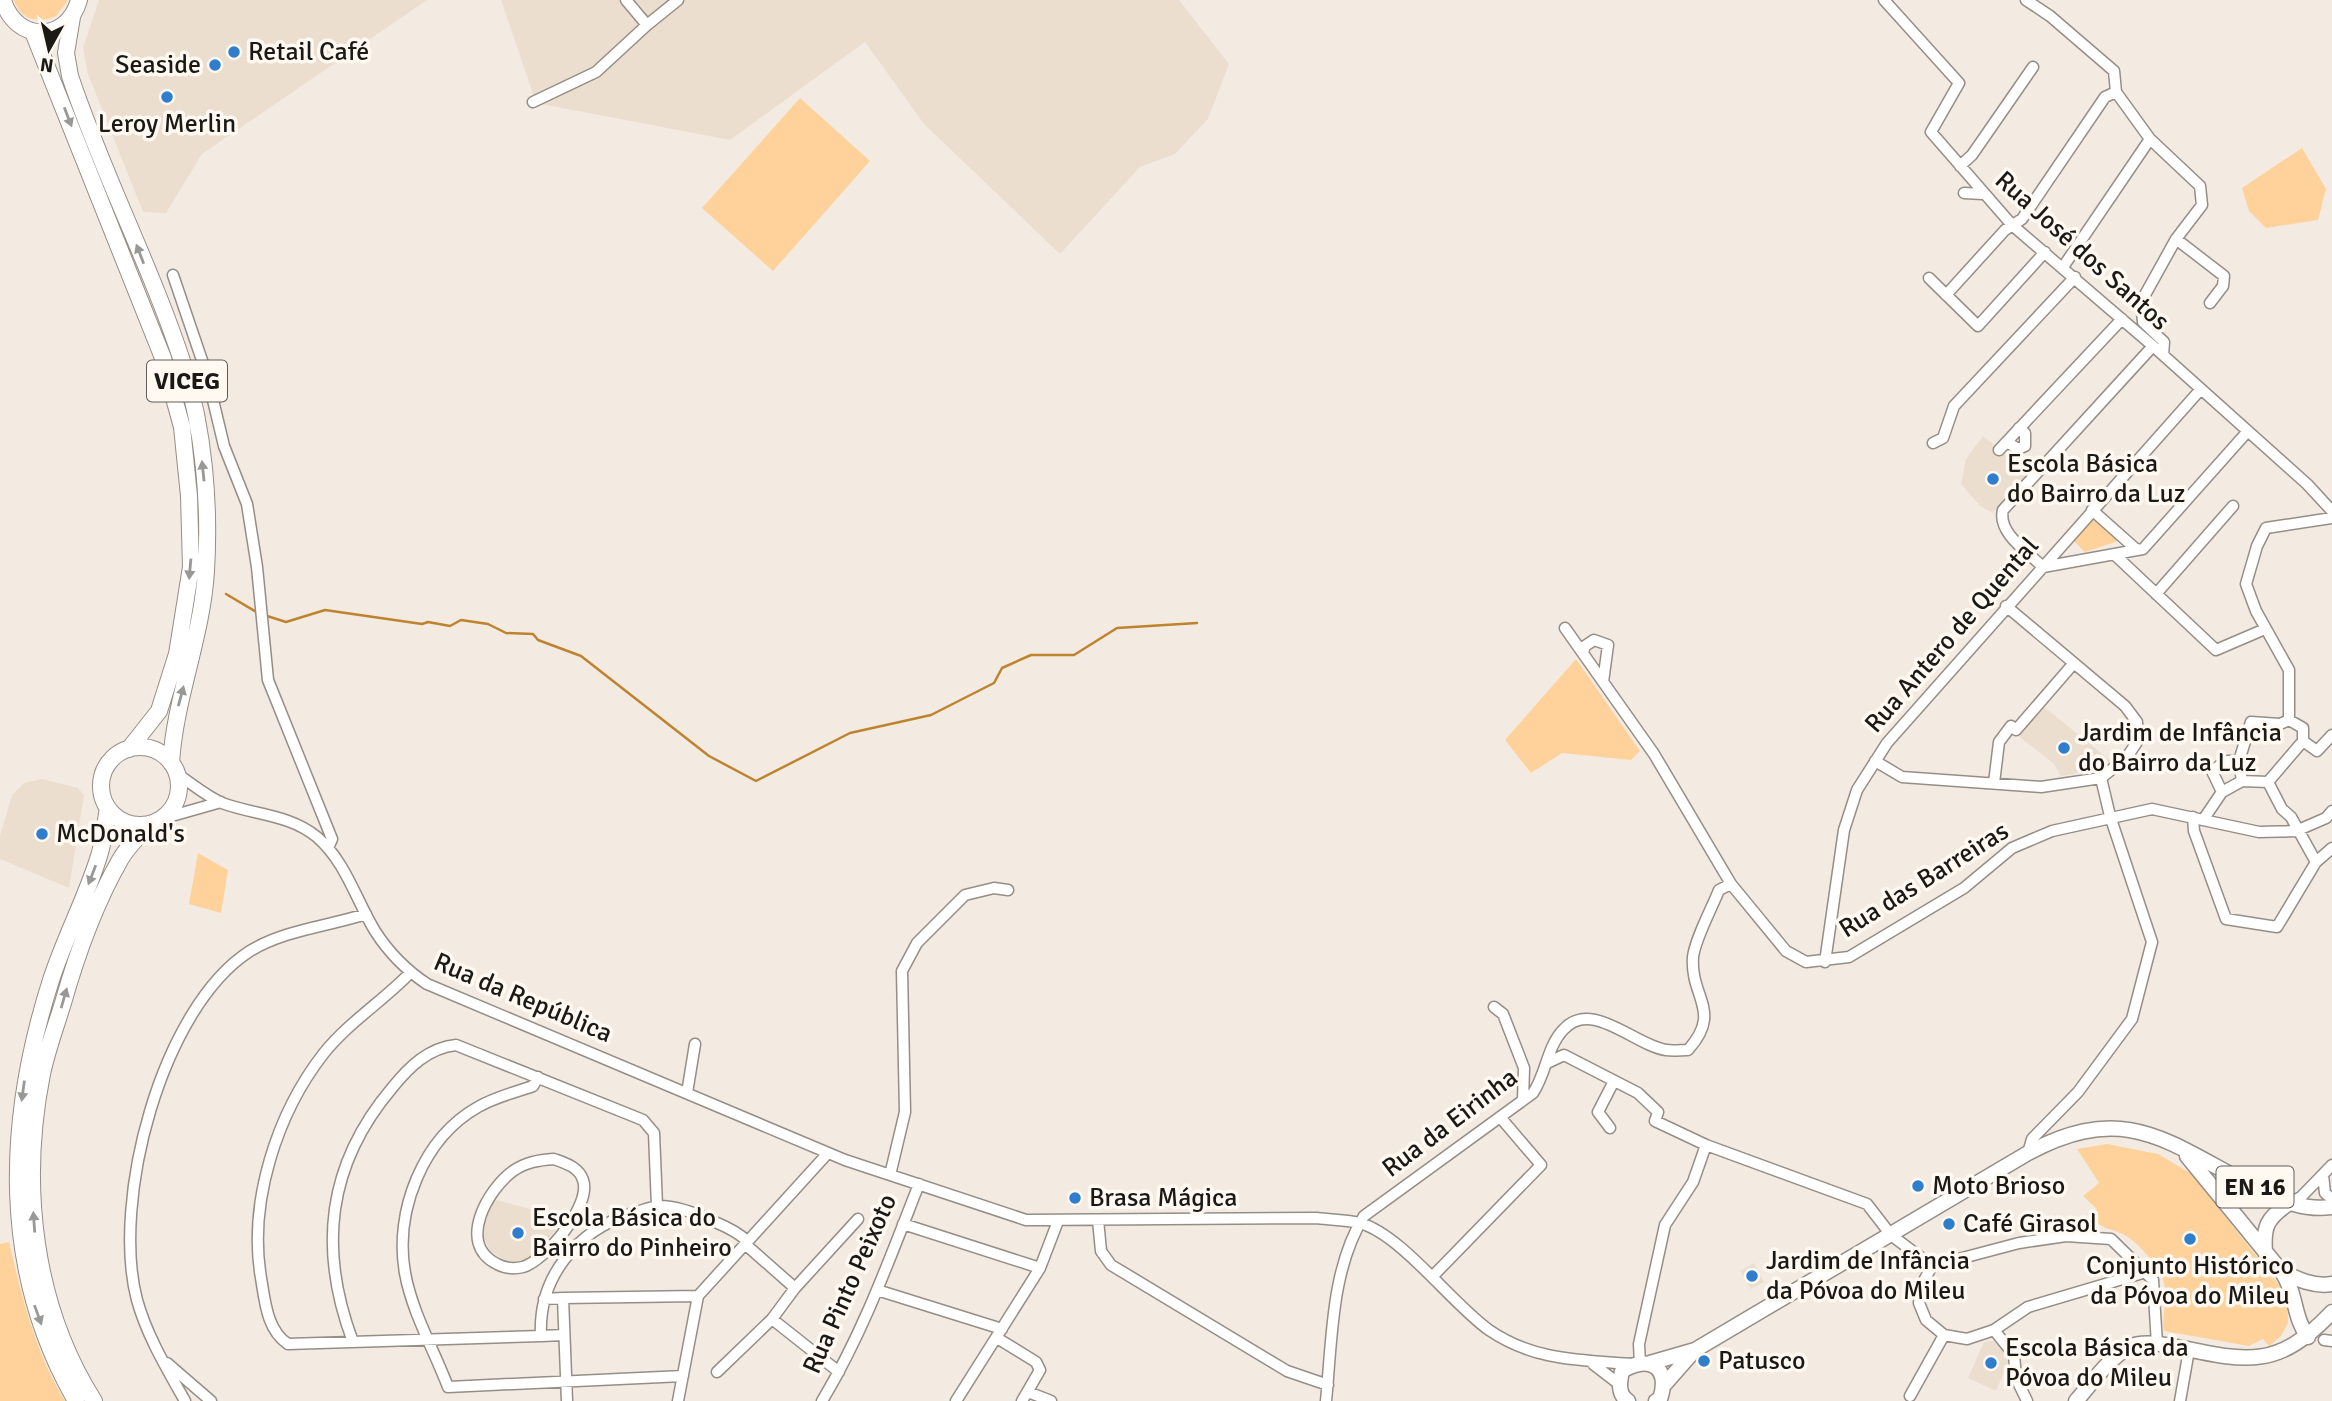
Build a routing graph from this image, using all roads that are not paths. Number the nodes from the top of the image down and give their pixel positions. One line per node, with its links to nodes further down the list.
1 (3, 0): 9 (highway, VICEG)
2 (79, 0): 7 (highway, VICEG)
3 (626, 0): 8 (street)
4 (678, 0): 8 (street)
5 (1884, 0): 14 (street, Rua José dos Santos)
6 (2026, 0): 11 (street)
7 (72, 17): 9 (highway); 53 (highway, VICEG, one-way to 7)
8 (647, 25): 12 (street)
9 (33, 32): 50 (highway, VICEG, one-way to 50)
10 (2033, 66): 14 (street)
11 (2116, 92): 13 (street); 17 (street)
12 (533, 102)
13 (2150, 139): 18 (street); 20 (street)
14 (1960, 166): 16 (street, Rua José dos Santos)
15 (1964, 193): 16 (street)
16 (1983, 194): 17 (street, Rua José dos Santos)
17 (2012, 225): 19 (street, Rua José dos Santos); 24 (street)
18 (2176, 239): 25 (street); 28 (street)
19 (2045, 252): 20 (street, Rua José dos Santos); 24 (street)
20 (2063, 267): 22 (street, Rua José dos Santos)
21 (173, 275): 66 (street)
22 (2075, 277): 26 (street, Rua José dos Santos); 32 (street)
23 (1929, 278): 24 (street)
24 (1946, 295)
25 (2210, 303)
26 (2122, 319): 27 (street, Rua José dos Santos); 30 (street)
27 (2154, 346): 28 (street, Rua José dos Santos); 39 (street)
28 (2163, 355): 29 (street, Rua José dos Santos)
29 (2201, 389): 31 (street, Rua José dos Santos); 34 (street, Rua Antero de Quental)
30 (2019, 428): 30 (street)
31 (2248, 431): 35 (street, Rua José dos Santos); 37 (street)
32 (1933, 443)
33 (2233, 506): 40 (street)
34 (2092, 510): 37 (street); 39 (street, Rua Antero de Quental)
35 (2332, 511)
36 (2332, 518): 43 (street)
37 (2137, 551): 38 (street)
38 (2115, 555): 39 (street); 40 (street)
39 (2043, 567): 41 (street, Rua Antero de Quental)
40 (2156, 593): 43 (street)
41 (2006, 606): 45 (street); 51 (street, Rua Antero de Quental)
42 (1565, 628): 44 (street, Rua das Barreiras)
43 (2265, 629): 47 (street)
44 (1583, 653): 46 (street, Rua das Barreiras); 46 (street)
45 (2074, 663): 54 (street); 57 (street)
46 (1603, 682): 69 (street, Rua das Barreiras)
47 (2289, 720): 49 (street); 52 (street)
48 (2332, 735): 49 (street)
49 (2303, 741): 56 (street)
50 (129, 749): 53 (highway); 60 (highway, VICEG)
51 (1875, 761): 57 (street); 72 (street, Rua Antero de Quental)
52 (2239, 761): 55 (street); 58 (street)
53 (174, 769): 59 (street, Rua da República); 64 (highway, VICEG)
54 (2101, 778): 57 (street); 61 (street)
55 (2242, 781): 56 (street); 58 (street)
56 (2268, 782): 65 (street)
57 (1994, 783)
58 (2222, 792): 63 (street)
59 (221, 802): 64 (street); 66 (street, Rua da República)
60 (108, 808): 64 (highway); 144 (highway, VICEG, one-way to 144)
61 (2110, 816): 63 (street, Rua das Barreiras); 72 (street, Rua das Barreiras); 86 (street)
62 (2330, 817): 65 (street, Rua das Barreiras)
63 (2198, 818): 65 (street, Rua das Barreiras); 68 (street)
64 (156, 821): 145 (highway, VICEG, one-way to 64)
65 (2296, 831): 68 (street)
66 (328, 848): 71 (street, Rua da República)
67 (2332, 848): 68 (street)
68 (2316, 862)
69 (1731, 884): 72 (street, Rua das Barreiras); 76 (street, Rua da Eirinha)
70 (1008, 890): 88 (street)
71 (366, 914): 73 (street, Rua da República); 132 (street)
72 (1825, 962)
73 (410, 973): 79 (street, Rua da República); 128 (street)
74 (1494, 1007): 80 (street)
75 (695, 1044): 79 (street)
76 (1547, 1063): 78 (street); 80 (street, Rua da Eirinha)
77 (538, 1077): 93 (street); 127 (street); 128 (street)
78 (1614, 1081): 82 (street); 83 (street)
79 (687, 1093): 85 (street, Rua da República)
80 (1523, 1100): 81 (street, Rua da Eirinha)
81 (1500, 1117): 100 (street, Rua da Eirinha); 112 (street)
82 (1610, 1128)
83 (1706, 1145): 102 (street); 134 (street)
84 (2182, 1150): 86 (main road, EN 16); 92 (main road, EN 16); 104 (main road, EN 16)
85 (828, 1153): 88 (street, Rua da República); 103 (street)
86 (2028, 1153): 102 (main road, EN 16)
87 (2332, 1166): 89 (street)
88 (890, 1175): 90 (street, Rua da República)
89 (2323, 1175): 91 (street); 92 (street)
90 (919, 1184): 97 (street, Rua da República); 99 (street, Rua Pinto Peixoto)
91 (2332, 1199)
92 (2288, 1204): 94 (main road, EN 16); 104 (main road)
93 (657, 1206): 101 (street); 103 (street)
94 (2332, 1207)
95 (858, 1219): 114 (street)
96 (1098, 1220): 97 (street, Rua da República); 100 (street, Rua da República); 140 (street)
97 (1058, 1221): 108 (street)
98 (572, 1222): 101 (street); 105 (street); 105 (street)
99 (902, 1224): 108 (street); 115 (street, Rua Pinto Peixoto)
100 (1365, 1225): 112 (street); 140 (street, Rua da Eirinha)
101 (588, 1234): 106 (street)
102 (1891, 1235): 107 (street); 130 (main road, EN 16)
103 (746, 1242): 114 (street); 116 (street)
104 (2264, 1245): 109 (main road, EN 16); 111 (main road, EN 16)
105 (541, 1255): 106 (street)
106 (557, 1266): 118 (street)
107 (1932, 1266): 110 (street); 124 (street)
108 (1040, 1268): 122 (street)
109 (2281, 1271): 113 (main road, EN 16); 126 (main road)
110 (2146, 1272): 121 (street); 129 (street)
111 (2332, 1277)
112 (1432, 1278): 133 (street)
113 (2332, 1284)
114 (795, 1288): 120 (street)
115 (877, 1290): 122 (street); 136 (street, Rua Pinto Peixoto)
116 (698, 1296): 117 (street); 137 (street)
117 (563, 1298): 118 (street); 123 (street)
118 (544, 1299): 125 (street)
119 (2332, 1312): 126 (main road)
120 (772, 1319): 135 (street); 136 (street)
121 (1994, 1330): 124 (street); 155 (street)
122 (1000, 1334): 143 (street); 151 (street)
123 (564, 1335): 125 (street); 138 (street)
124 (1944, 1335): 142 (street)
125 (541, 1336): 127 (street)
126 (2308, 1337): 131 (main road)
127 (430, 1339): 128 (street); 138 (street)
128 (353, 1342)
129 (2157, 1344): 131 (main road); 156 (main road)
130 (1695, 1350): 134 (main road, EN 16); 139 (main road, EN 16)
131 (2189, 1350): 157 (street)
132 (160, 1357): 146 (street); 147 (street)
133 (1593, 1364): 134 (street); 141 (street)
134 (1641, 1364): 139 (main road); 141 (main road)
135 (717, 1372)
136 (839, 1372): 150 (street, Rua Pinto Peixoto)
137 (683, 1376): 138 (street); 149 (street)
138 (566, 1383): 148 (street)
139 (1665, 1384): 154 (main road, EN 16)
140 (1328, 1385): 153 (street, Rua da Eirinha)
141 (1623, 1396)
142 (1910, 1396)
143 (1025, 1397): 152 (street)
144 (76, 1401)
145 (94, 1401)
146 (185, 1401)
147 (211, 1401)
148 (567, 1401)
149 (678, 1401)
150 (822, 1401)
151 (956, 1401)
152 (1051, 1401)
153 (1326, 1401)
154 (1656, 1401)
155 (2027, 1401)
156 (2076, 1401)
157 (2180, 1401)

